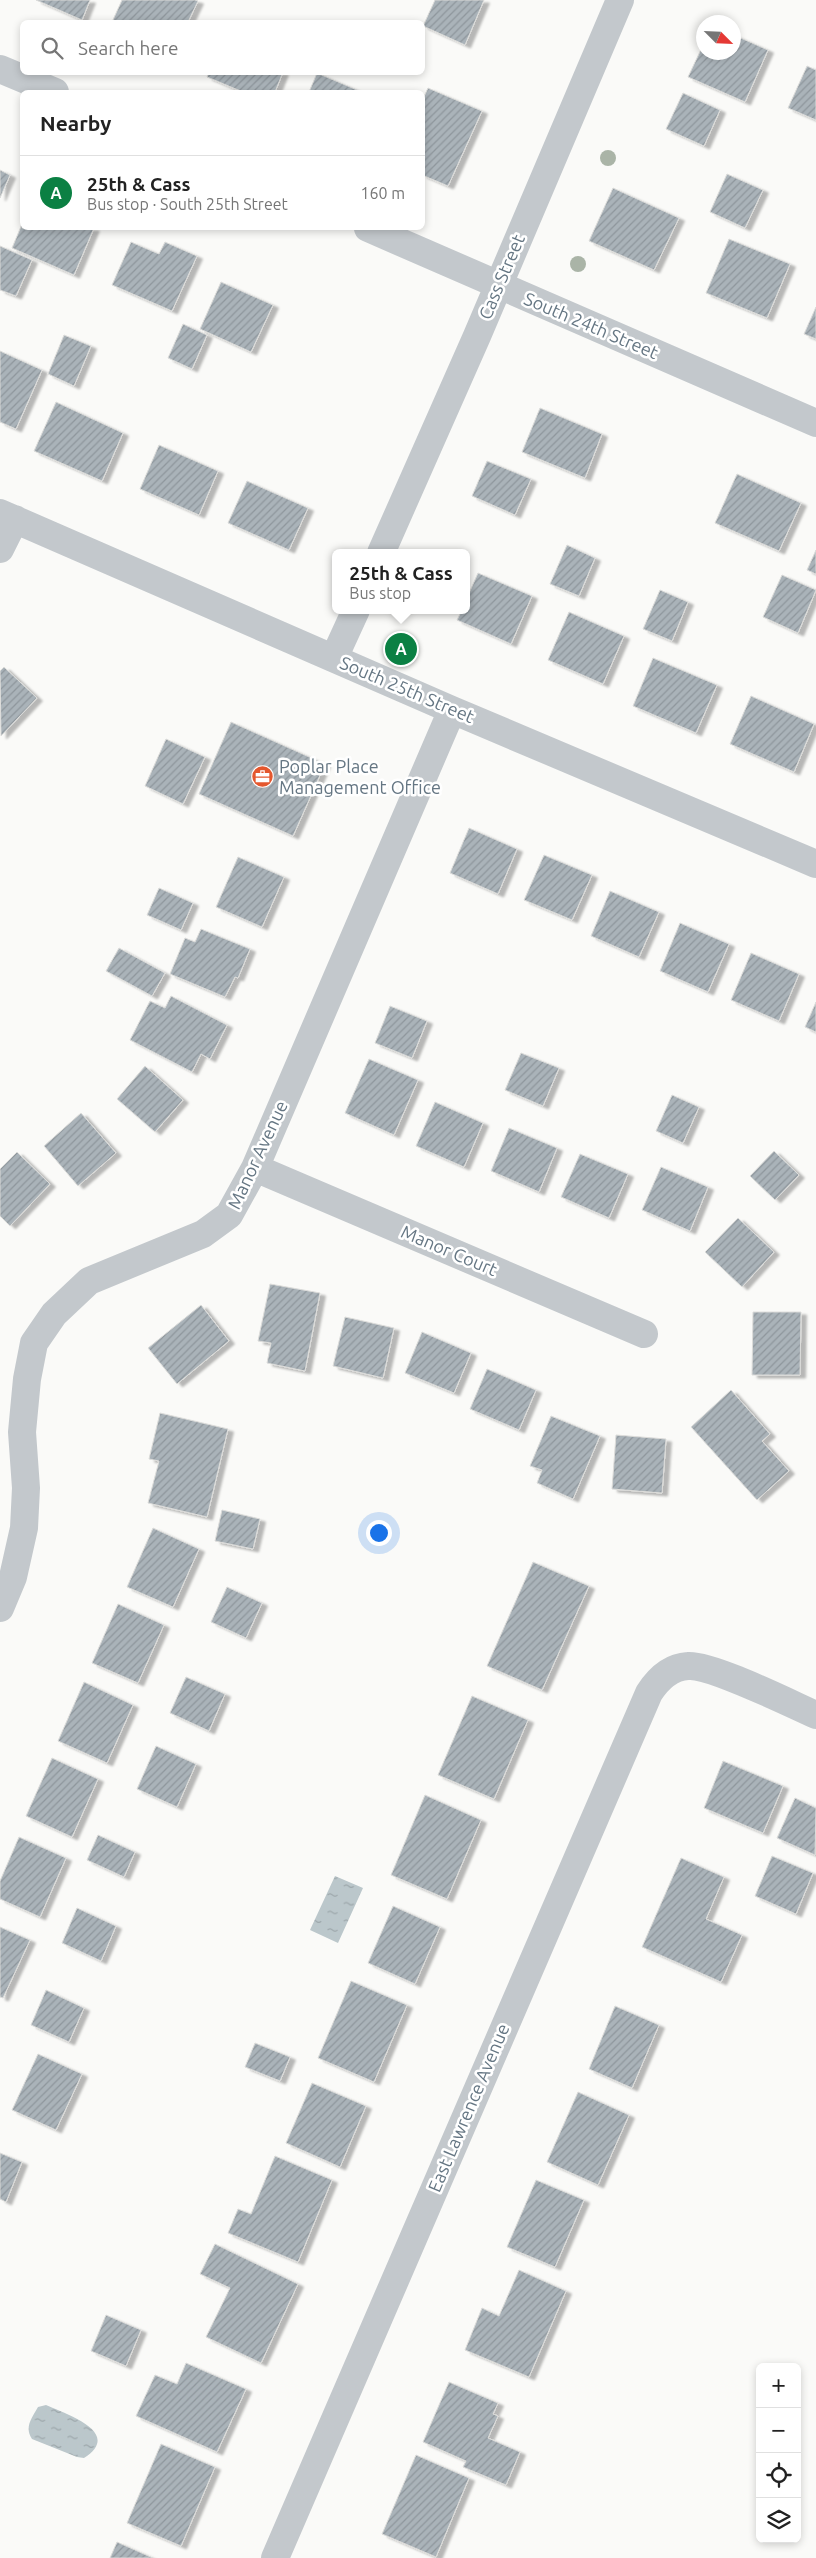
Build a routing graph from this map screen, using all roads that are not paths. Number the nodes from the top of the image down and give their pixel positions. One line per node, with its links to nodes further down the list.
1 (620, 0): 5 (street, Cass Street)
2 (0, 69): 3 (street)
3 (50, 90)
4 (373, 230): 5 (street, South 24th Street)
5 (499, 286): 6 (street, South 24th Street); 9 (street, Cass Street)
6 (816, 423)
7 (7, 516): 8 (street); 11 (street, South 25th Street)
8 (0, 549)
9 (383, 549)
10 (354, 614): 11 (street)
11 (334, 658): 12 (street, South 25th Street)
12 (452, 710): 13 (street, South 25th Street); 14 (street, Manor Avenue)
13 (816, 864)
14 (255, 1168): 15 (street, Manor Court); 16 (street, Manor Avenue)
15 (644, 1334)
16 (0, 1608)
17 (816, 1715): 18 (street, East Lawrence Avenue)
18 (275, 2558)

